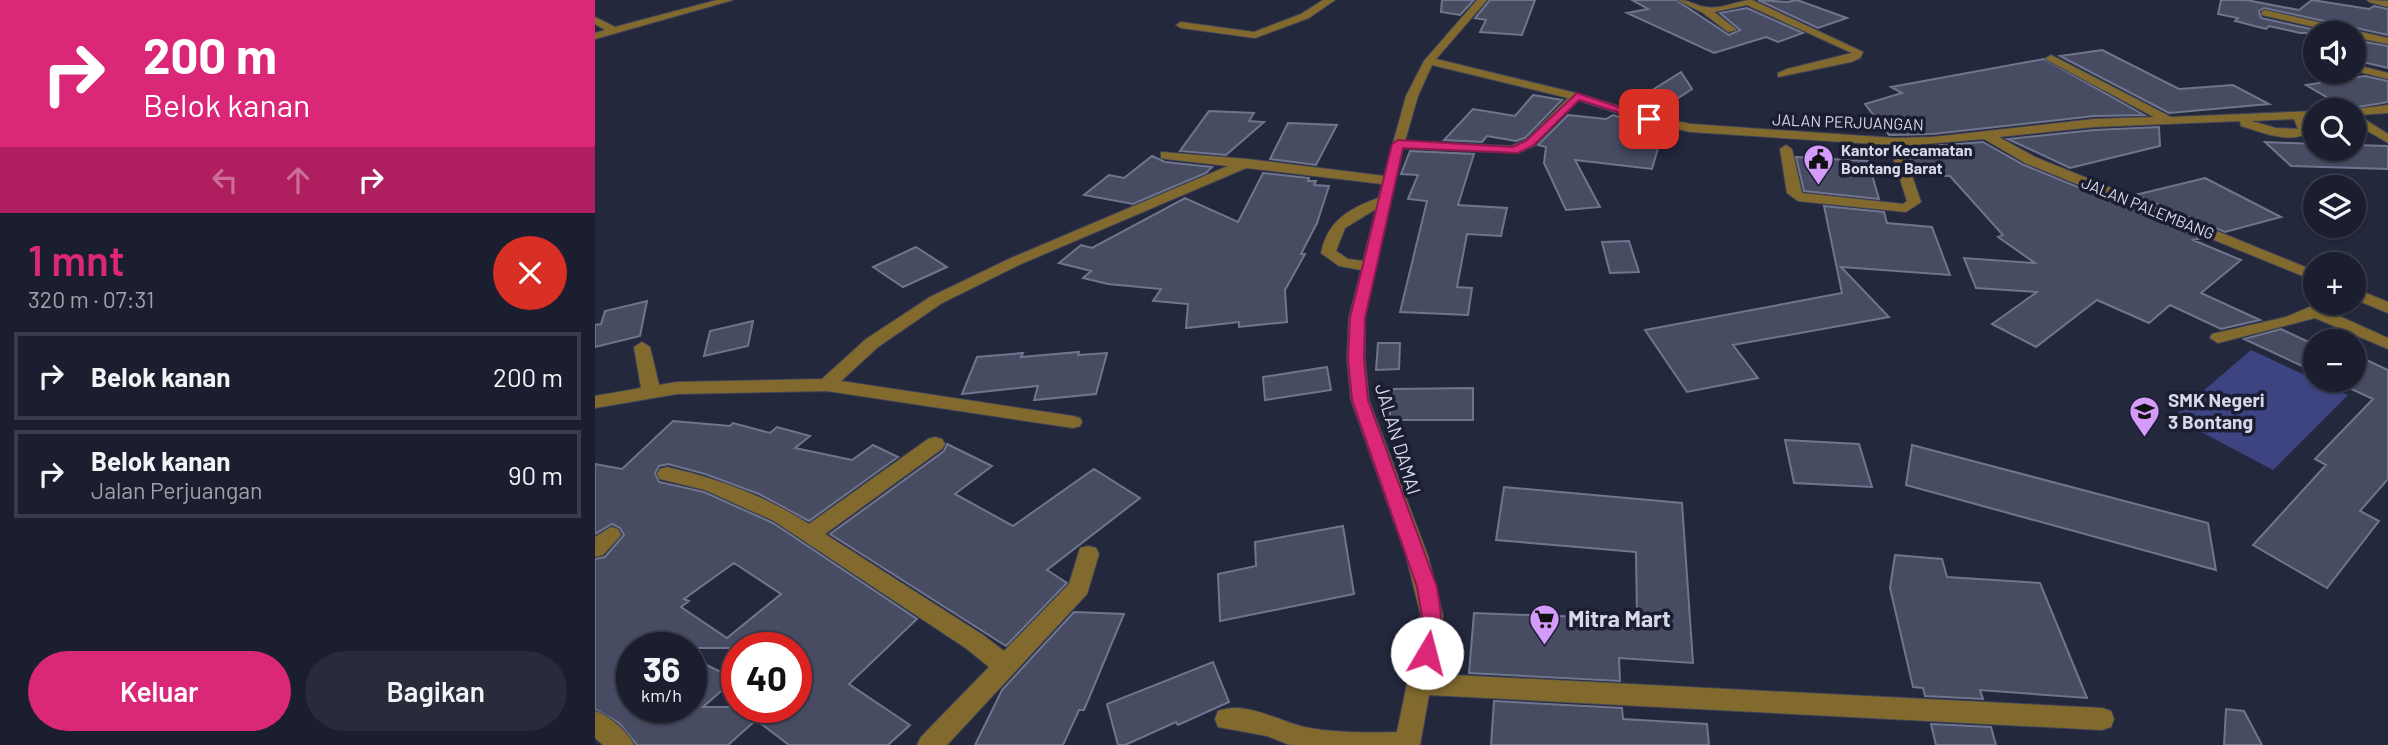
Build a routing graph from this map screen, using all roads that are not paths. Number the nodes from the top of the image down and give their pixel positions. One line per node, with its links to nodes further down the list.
1 (671, 0): 9 (street)
2 (728, 0): 9 (street)
3 (1330, 0): 14 (street)
4 (1482, 0): 21 (street, JALAN DAMAI)
5 (1683, 0): 10 (street)
6 (2372, 0): 8 (street)
7 (1746, 1): 10 (street); 23 (street)
8 (2388, 4)
9 (691, 10): 16 (street)
10 (1706, 11): 15 (street)
11 (2265, 13): 13 (street)
12 (595, 20): 16 (street)
13 (2303, 22)
14 (1181, 25)
15 (1732, 30)
16 (614, 31): 17 (street)
17 (595, 36)
18 (2366, 36): 19 (street)
19 (2388, 41)
20 (2051, 58): 29 (street)
21 (1429, 61): 25 (street, JALAN PERJUANGAN); 34 (street, JALAN DAMAI)
22 (2366, 70): 24 (street)
23 (1782, 75)
24 (2388, 76)
25 (1577, 96): 33 (street, JALAN PERJUANGAN); 34 (street)
26 (2388, 109): 27 (street)
27 (2366, 110)
28 (2303, 116): 29 (street, JALAN PERJUANGAN)
29 (2171, 121): 31 (street, JALAN PERJUANGAN)
30 (2366, 125): 32 (street)
31 (1984, 134): 33 (street, JALAN PERJUANGAN); 41 (street, JALAN PALEMBANG)
32 (2388, 139)
33 (1893, 142): 35 (street)
34 (1398, 144): 38 (street, JALAN DAMAI)
35 (1786, 149)
36 (1166, 155): 37 (street)
37 (1247, 163): 38 (street); 49 (street)
38 (1389, 181): 39 (street, JALAN DAMAI)
39 (1384, 201): 40 (street, JALAN DAMAI); 40 (street)
40 (1369, 267): 58 (street, JALAN DAMAI)
41 (2303, 271)
42 (2366, 298): 43 (street)
43 (2388, 308)
44 (2303, 313): 46 (street)
45 (2336, 315): 47 (street)
46 (2218, 338)
47 (2388, 344)
48 (642, 347): 50 (street)
49 (827, 385): 50 (street); 52 (street)
50 (651, 391): 51 (street)
51 (595, 402)
52 (1073, 422)
53 (935, 443): 55 (street)
54 (667, 474): 55 (street)
55 (810, 534): 57 (street)
56 (1088, 554): 57 (street)
57 (1005, 666): 64 (street)
58 (1418, 684): 60 (street); 62 (street, JALAN DAMAI)
59 (1227, 719): 65 (street)
60 (2102, 719)
61 (595, 722): 63 (street)
62 (1408, 744): 65 (street)
63 (621, 745)
64 (930, 745)
65 (1354, 745)

